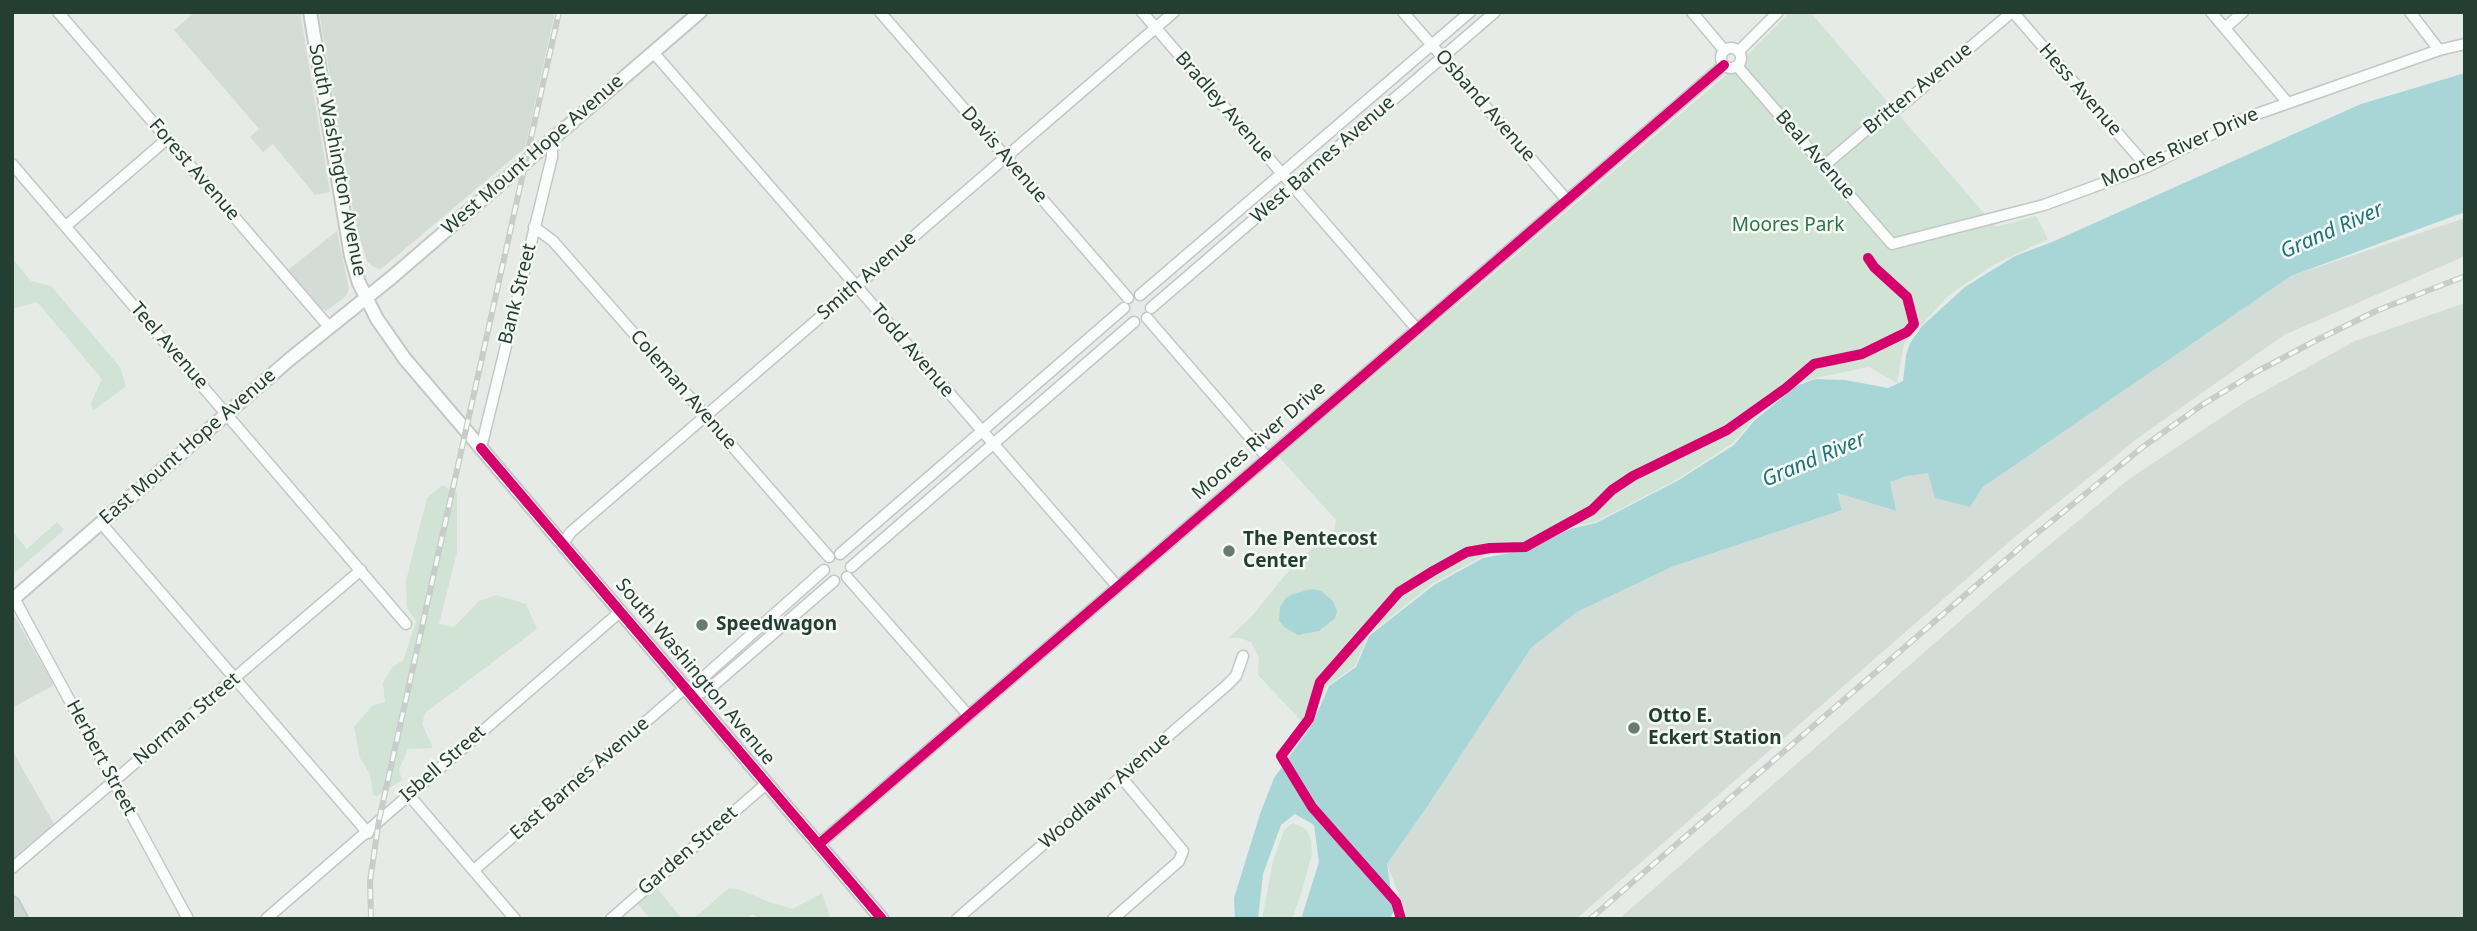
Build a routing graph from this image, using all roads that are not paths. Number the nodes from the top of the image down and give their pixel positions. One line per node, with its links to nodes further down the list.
1 (58, 12): 28 (street, Forest Avenue)
2 (310, 12): 42 (street, South Washington Avenue)
3 (700, 12): 23 (street, West Mount Hope Avenue)
4 (880, 12): 30 (street, Davis Avenue)
5 (1142, 12): 16 (street, Bradley Avenue)
6 (1174, 12): 16 (street, Smith Avenue)
7 (1403, 12): 19 (street, Osband Avenue)
8 (1469, 12): 19 (street, West Barnes Avenue)
9 (1495, 12): 24 (street, West Barnes Avenue)
10 (1692, 12): 20 (street)
11 (1778, 12): 22 (street)
12 (2012, 12): 32 (street, Britten Avenue); 33 (street, Hess Avenue)
13 (2211, 12): 17 (street)
14 (2243, 12): 17 (street)
15 (2410, 12): 21 (street)
16 (1155, 28): 30 (street, Smith Avenue); 34 (street, Bradley Avenue)
17 (2225, 28): 27 (street)
18 (2465, 44): 21 (street, Moores River Drive)
19 (1432, 45): 24 (street, Osband Avenue); 34 (street, West Barnes Avenue)
20 (1724, 50): 22 (street); 25 (street)
21 (2439, 50): 27 (street, Moores River Drive)
22 (1739, 51): 26 (street)
23 (653, 52): 29 (street, West Mount Hope Avenue); 40 (street, Todd Avenue)
24 (1442, 57): 35 (street, West Barnes Avenue); 36 (street, Osband Avenue)
25 (1724, 65): 26 (street); 36 (street, Moores River Drive)
26 (1737, 66): 32 (street, Beal Avenue)
27 (2287, 102): 33 (street, Moores River Drive)
28 (167, 139): 37 (street); 47 (street, Forest Avenue)
29 (552, 140): 38 (street, Bank Street); 42 (street, West Mount Hope Avenue)
30 (1006, 157): 40 (street, Smith Avenue); 43 (street, Davis Avenue)
31 (12, 164): 37 (street, Teel Avenue)
32 (1825, 165): 39 (street, Beal Avenue)
33 (2147, 167): 39 (street, Moores River Drive)
34 (1282, 174): 35 (street, Bradley Avenue); 41 (street, West Barnes Avenue)
35 (1293, 187): 44 (street, West Barnes Avenue); 48 (street, Bradley Avenue)
36 (1566, 199): 48 (street, Moores River Drive)
37 (66, 226): 49 (street, Teel Avenue)
38 (534, 227): 50 (street, Coleman Avenue); 53 (street, Bank Street)
39 (1892, 244)
40 (856, 286): 50 (street, Smith Avenue); 51 (street, Todd Avenue)
41 (1140, 295): 43 (street); 44 (street)
42 (366, 298): 47 (street, East Mount Hope Avenue); 53 (street, South Washington Avenue)
43 (1126, 303): 46 (street); 51 (street)
44 (1151, 308): 45 (street)
45 (1147, 318): 46 (street); 54 (street)
46 (1134, 321): 52 (street)
47 (330, 328): 49 (street, East Mount Hope Avenue)
48 (1416, 328): 54 (street, Moores River Drive)
49 (227, 414): 55 (street, East Mount Hope Avenue); 60 (street, Teel Avenue)
50 (706, 415): 56 (street, Smith Avenue); 58 (street, Coleman Avenue)
51 (982, 431): 52 (street, Todd Avenue); 57 (street)
52 (993, 444): 59 (street); 64 (street, Todd Avenue)
53 (481, 448): 56 (street, South Washington Avenue)
54 (1267, 457): 64 (street, Moores River Drive)
55 (101, 523): 65 (street, East Mount Hope Avenue); 69 (street)
56 (563, 543): 66 (street, South Washington Avenue)
57 (840, 554): 58 (street); 59 (street)
58 (829, 557): 61 (street)
59 (851, 567): 62 (street)
60 (360, 570): 67 (street, Teel Avenue); 69 (street, Norman Street)
61 (824, 570): 63 (street); 70 (street)
62 (847, 577): 63 (street); 71 (street)
63 (834, 581): 70 (street)
64 (1117, 586): 71 (street, Moores River Drive)
65 (13, 599): 73 (street, Herbert Street)
66 (621, 611): 70 (street, South Washington Avenue); 75 (street, Isbell Street)
67 (406, 624)
68 (1243, 656): 72 (street, Woodlawn Avenue)
69 (234, 678): 73 (street, Norman Street); 76 (street)
70 (689, 691): 74 (street, South Washington Avenue); 79 (street, East Barnes Avenue)
71 (968, 715): 77 (street, Moores River Drive)
72 (1121, 777): 87 (street, Woodlawn Avenue); 88 (street)
73 (113, 781): 78 (street, Norman Street); 82 (street, Herbert Street)
74 (766, 784): 77 (street, South Washington Avenue); 85 (street, Garden Street)
75 (408, 794): 76 (street, Isbell Street); 79 (street)
76 (368, 833): 83 (street, Isbell Street)
77 (819, 844): 86 (street, South Washington Avenue)
78 (12, 868)
79 (474, 870): 84 (street)
80 (12, 904): 81 (main road)
81 (20, 919)
82 (188, 919)
83 (266, 919)
84 (515, 919)
85 (611, 919)
86 (882, 919)
87 (957, 919)
88 (1113, 919)

